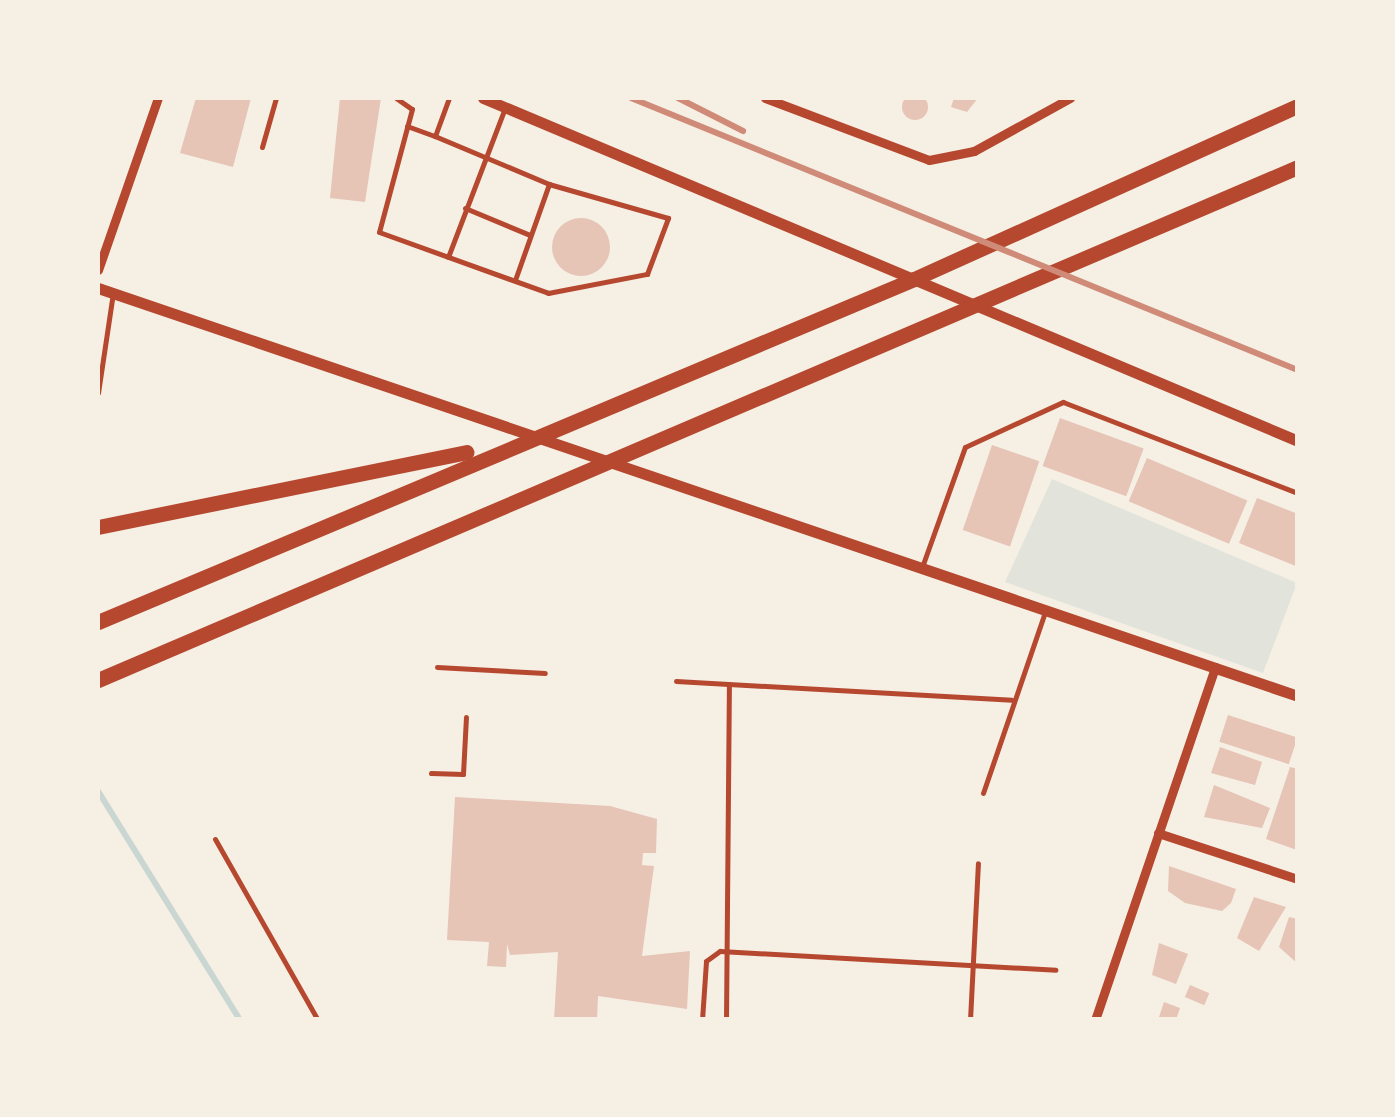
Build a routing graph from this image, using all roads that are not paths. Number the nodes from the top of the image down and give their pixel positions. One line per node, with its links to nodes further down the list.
1 (158, 98): 21 (street)
2 (276, 98): 12 (lane)
3 (396, 98): 10 (lane)
4 (449, 98): 11 (lane)
5 (483, 98): 9 (street)
6 (765, 98): 7 (street)
7 (1070, 98)
8 (1298, 106): 29 (highway)
9 (506, 107): 13 (lane); 28 (street)
10 (407, 126): 11 (lane); 20 (lane)
11 (435, 136): 13 (lane)
12 (262, 147)
13 (484, 158): 17 (lane); 18 (lane)
14 (1298, 167): 16 (highway)
15 (1298, 175): 16 (highway)
16 (1269, 180): 38 (highway)
17 (549, 184): 19 (lane); 22 (lane)
18 (465, 208): 19 (lane); 20 (lane)
19 (530, 235): 22 (lane)
20 (448, 257): 22 (lane)
21 (98, 270)
22 (514, 282)
23 (98, 288): 24 (street)
24 (114, 293): 26 (lane); 32 (street)
25 (98, 314): 26 (lane)
26 (110, 314): 27 (lane)
27 (98, 393)
28 (1298, 441)
29 (500, 446): 31 (highway); 34 (highway)
30 (1298, 493): 32 (lane)
31 (98, 527)
32 (922, 567): 33 (street)
33 (1046, 610): 36 (street); 42 (lane)
34 (98, 622)
35 (437, 667): 37 (lane)
36 (1215, 667): 41 (street); 46 (street)
37 (545, 673)
38 (98, 680)
39 (676, 681): 40 (lane)
40 (729, 684): 42 (lane); 50 (lane)
41 (1298, 696)
42 (1012, 700): 45 (lane)
43 (466, 717): 44 (lane)
44 (431, 773)
45 (983, 793)
46 (1158, 834): 49 (street); 57 (street)
47 (215, 839): 53 (lane)
48 (978, 862): 51 (lane)
49 (1298, 880)
50 (720, 951): 51 (lane); 54 (lane); 55 (lane)
51 (972, 966): 52 (lane); 56 (lane)
52 (1055, 970)
53 (318, 1020)
54 (702, 1020)
55 (726, 1020)
56 (970, 1020)
57 (1095, 1020)

